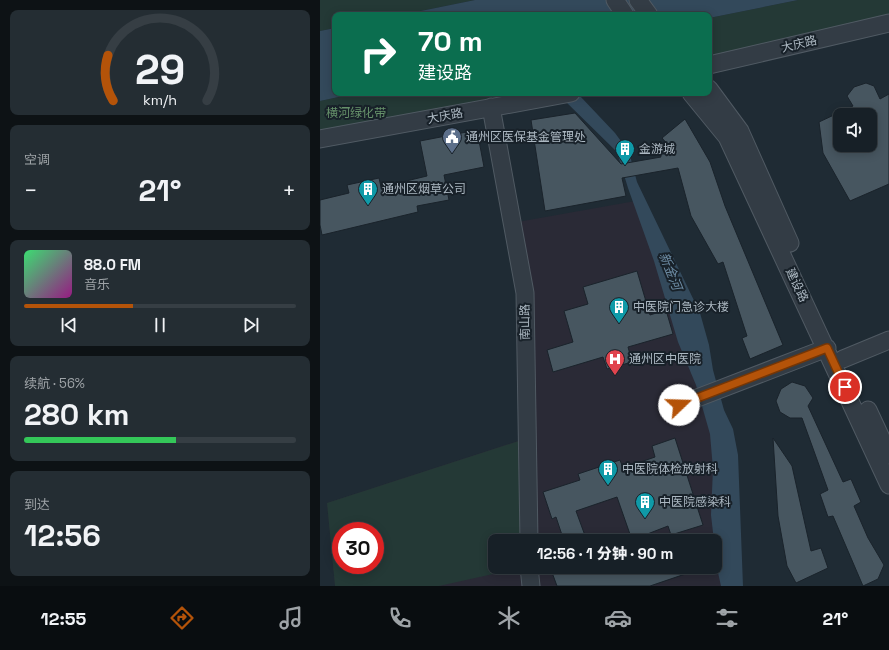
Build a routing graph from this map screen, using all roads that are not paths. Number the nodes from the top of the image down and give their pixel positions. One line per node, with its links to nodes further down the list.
1 (615, 0): 3 (street)
2 (638, 0): 4 (street)
3 (623, 12)
4 (647, 12)
5 (889, 23): 6 (street, 大庆路)
6 (712, 64)
7 (712, 93): 14 (street, 建设路)
8 (554, 96): 10 (street, 大庆路)
9 (693, 96): 13 (street, 建设路)
10 (491, 107): 11 (street, 大庆路); 18 (street, 南山路)
11 (320, 139)
12 (889, 340): 14 (street)
13 (827, 348): 15 (street); 17 (street, 建设路)
14 (843, 359): 16 (street, 建设路)
15 (686, 402)
16 (889, 455)
17 (889, 485)
18 (529, 534)
19 (530, 574): 20 (street)
20 (531, 586)

